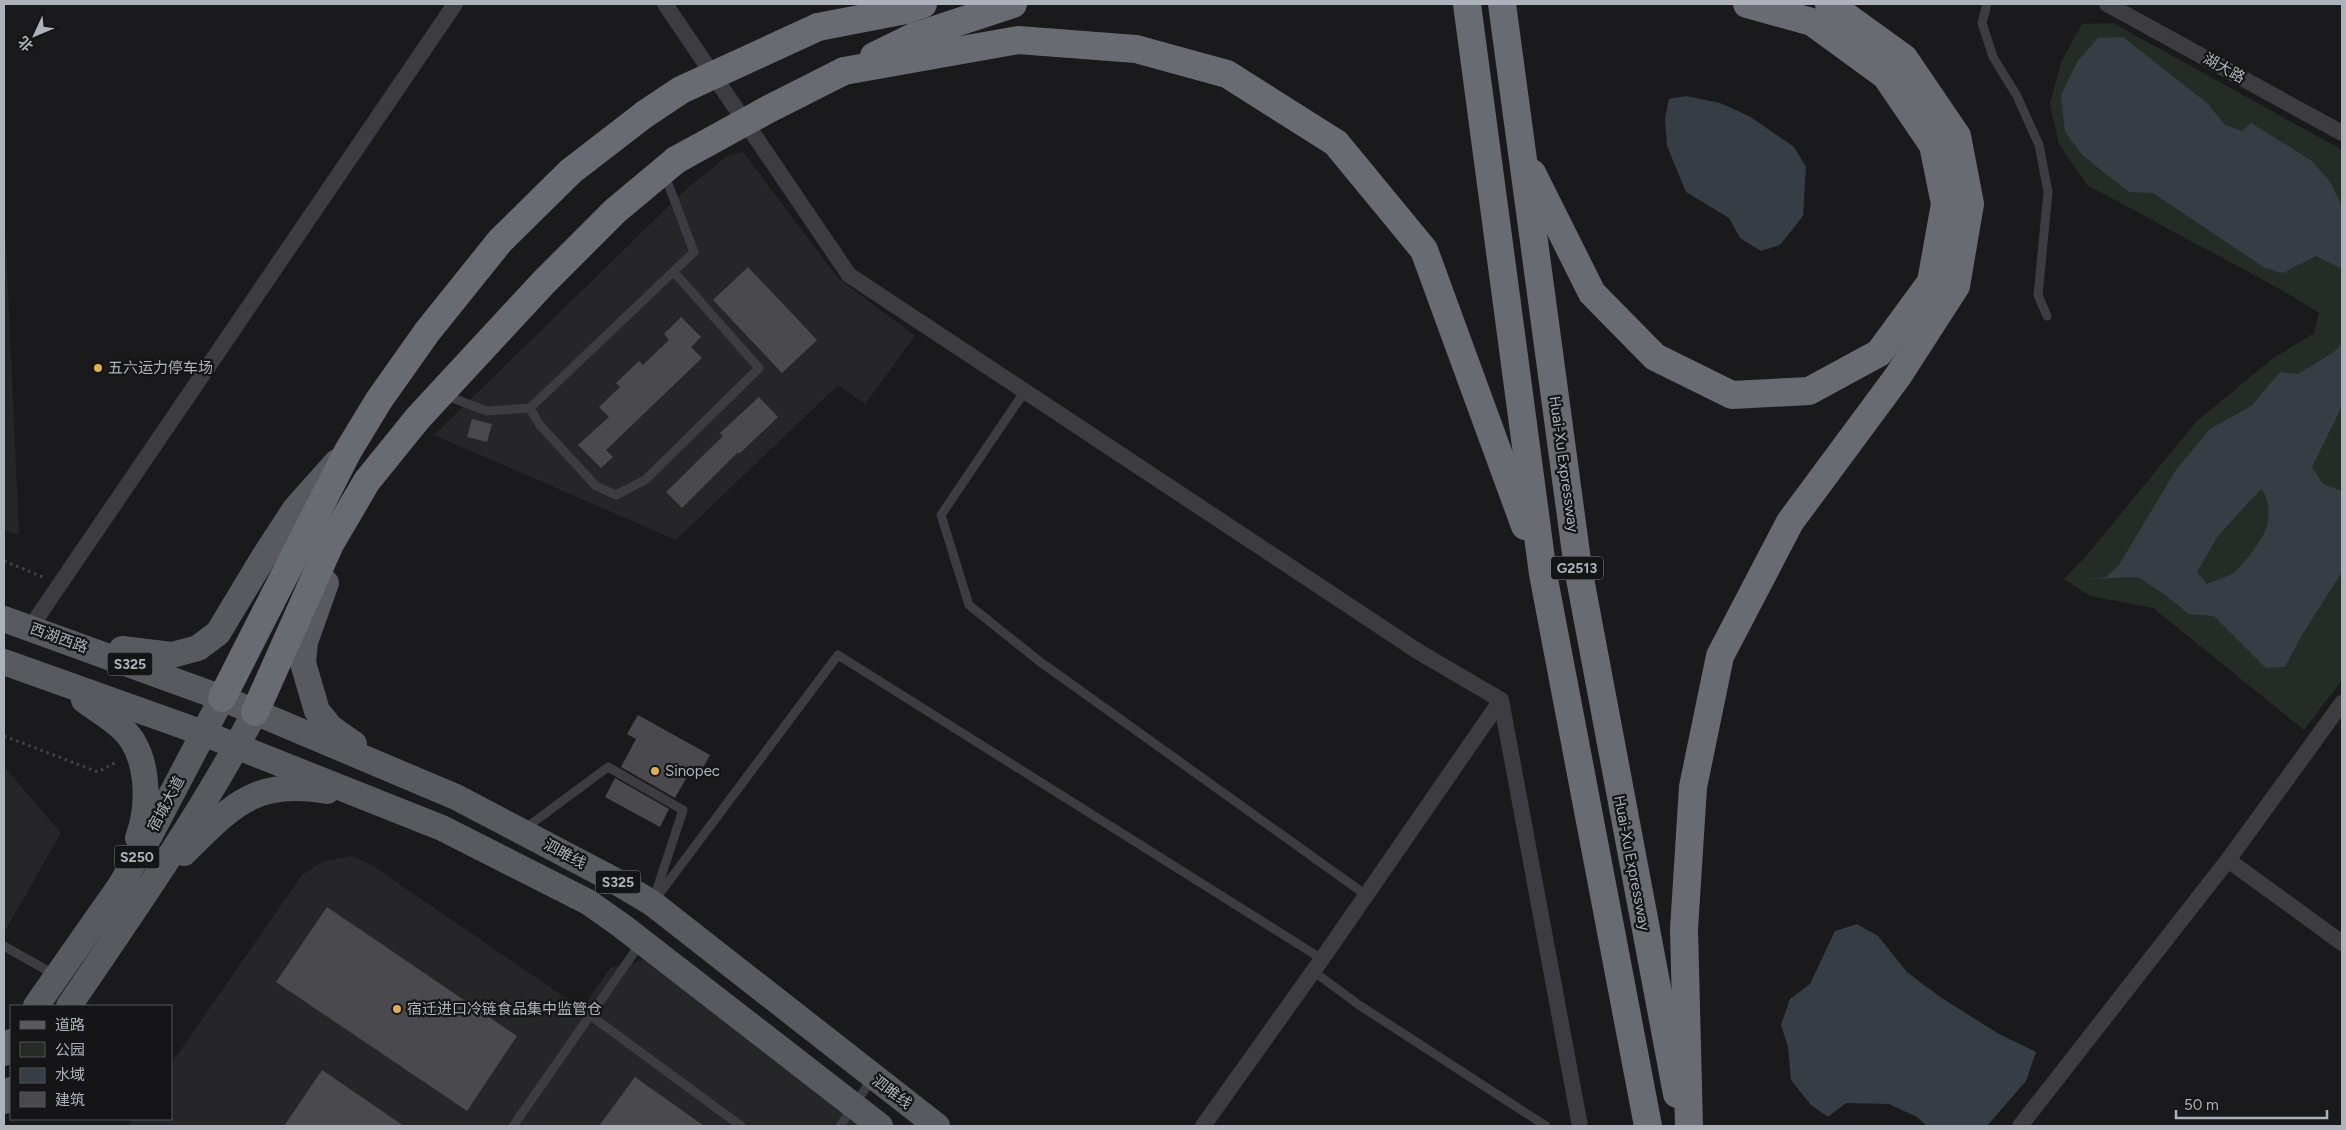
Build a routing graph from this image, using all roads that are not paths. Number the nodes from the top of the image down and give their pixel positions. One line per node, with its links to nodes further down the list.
1 (455, 4): 26 (street)
2 (665, 4): 19 (street)
3 (882, 4): 12 (highway)
4 (923, 4): 12 (highway)
5 (1013, 4): 13 (highway)
6 (1467, 4): 24 (highway, G2513)
7 (1502, 4): 15 (highway, Huai-Xu Expressway / G2513)
8 (1747, 4): 11 (highway)
9 (1987, 4): 18 (lane)
10 (2107, 4): 14 (street, 湖大路)
11 (1820, 13): 15 (highway); 62 (highway)
12 (818, 27): 22 (highway, bridge)
13 (844, 71): 16 (highway, bridge); 24 (highway)
14 (2342, 133)
15 (1522, 154): 62 (highway, Huai-Xu Expressway / G2513)
16 (669, 165): 17 (lane); 20 (highway)
17 (674, 272): 21 (lane); 21 (lane)
18 (2047, 316)
19 (1025, 391): 31 (street); 41 (lane)
20 (441, 394): 21 (lane); 23 (highway)
21 (530, 408)
22 (348, 450): 27 (main road); 30 (highway)
23 (367, 481): 33 (highway); 36 (main road)
24 (1543, 574): 61 (highway, G2513)
25 (4, 619): 26 (main road, 西湖西路 / S325)
26 (30, 628): 27 (main road, 西湖西路 / S325)
27 (60, 638): 30 (main road, 西湖西路 / S325)
28 (4, 662): 29 (main road, S325)
29 (45, 677): 34 (main road, S325); 40 (main road)
30 (222, 698): 33 (main road, 西湖西路 / S325); 34 (main road, 宿城大道 / S250)
31 (1501, 700): 41 (street); 60 (street)
32 (2342, 703): 39 (street)
33 (255, 712): 35 (main road, 宿城大道 / S250); 36 (main road, 泗睢线 / S325)
34 (203, 733): 35 (main road, S325); 40 (main road, 宿城大道 / S250)
35 (237, 746): 37 (main road, S325); 42 (main road, 宿城大道 / S250)
36 (394, 771): 38 (main road, 泗睢线 / S325)
37 (366, 797): 42 (main road); 44 (main road, S325)
38 (521, 831): 43 (main road, 泗睢线 / S325); 43 (lane)
39 (2228, 860): 45 (street); 63 (street)
40 (120, 886): 48 (main road, 宿城大道 / S250)
41 (1366, 896): 47 (street)
42 (140, 902): 50 (main road, 宿城大道 / S250)
43 (652, 903): 47 (lane); 52 (main road, 泗睢线 / S325)
44 (642, 941): 51 (lane); 53 (main road, S325)
45 (2342, 943)
46 (4, 946): 48 (lane)
47 (1317, 965): 58 (street); 59 (lane)
48 (58, 976): 49 (main road, 宿城大道 / S250)
49 (37, 1005)
50 (70, 1005)
51 (590, 1015): 54 (lane); 55 (lane)
52 (873, 1078): 53 (lane); 57 (main road, 泗睢线 / S325)
53 (847, 1116): 56 (main road, S325)
54 (515, 1126)
55 (742, 1126)
56 (880, 1126)
57 (937, 1126)
58 (1202, 1126)
59 (1546, 1126)
60 (1580, 1126)
61 (1648, 1126)
62 (1688, 1126)
63 (2020, 1126)

